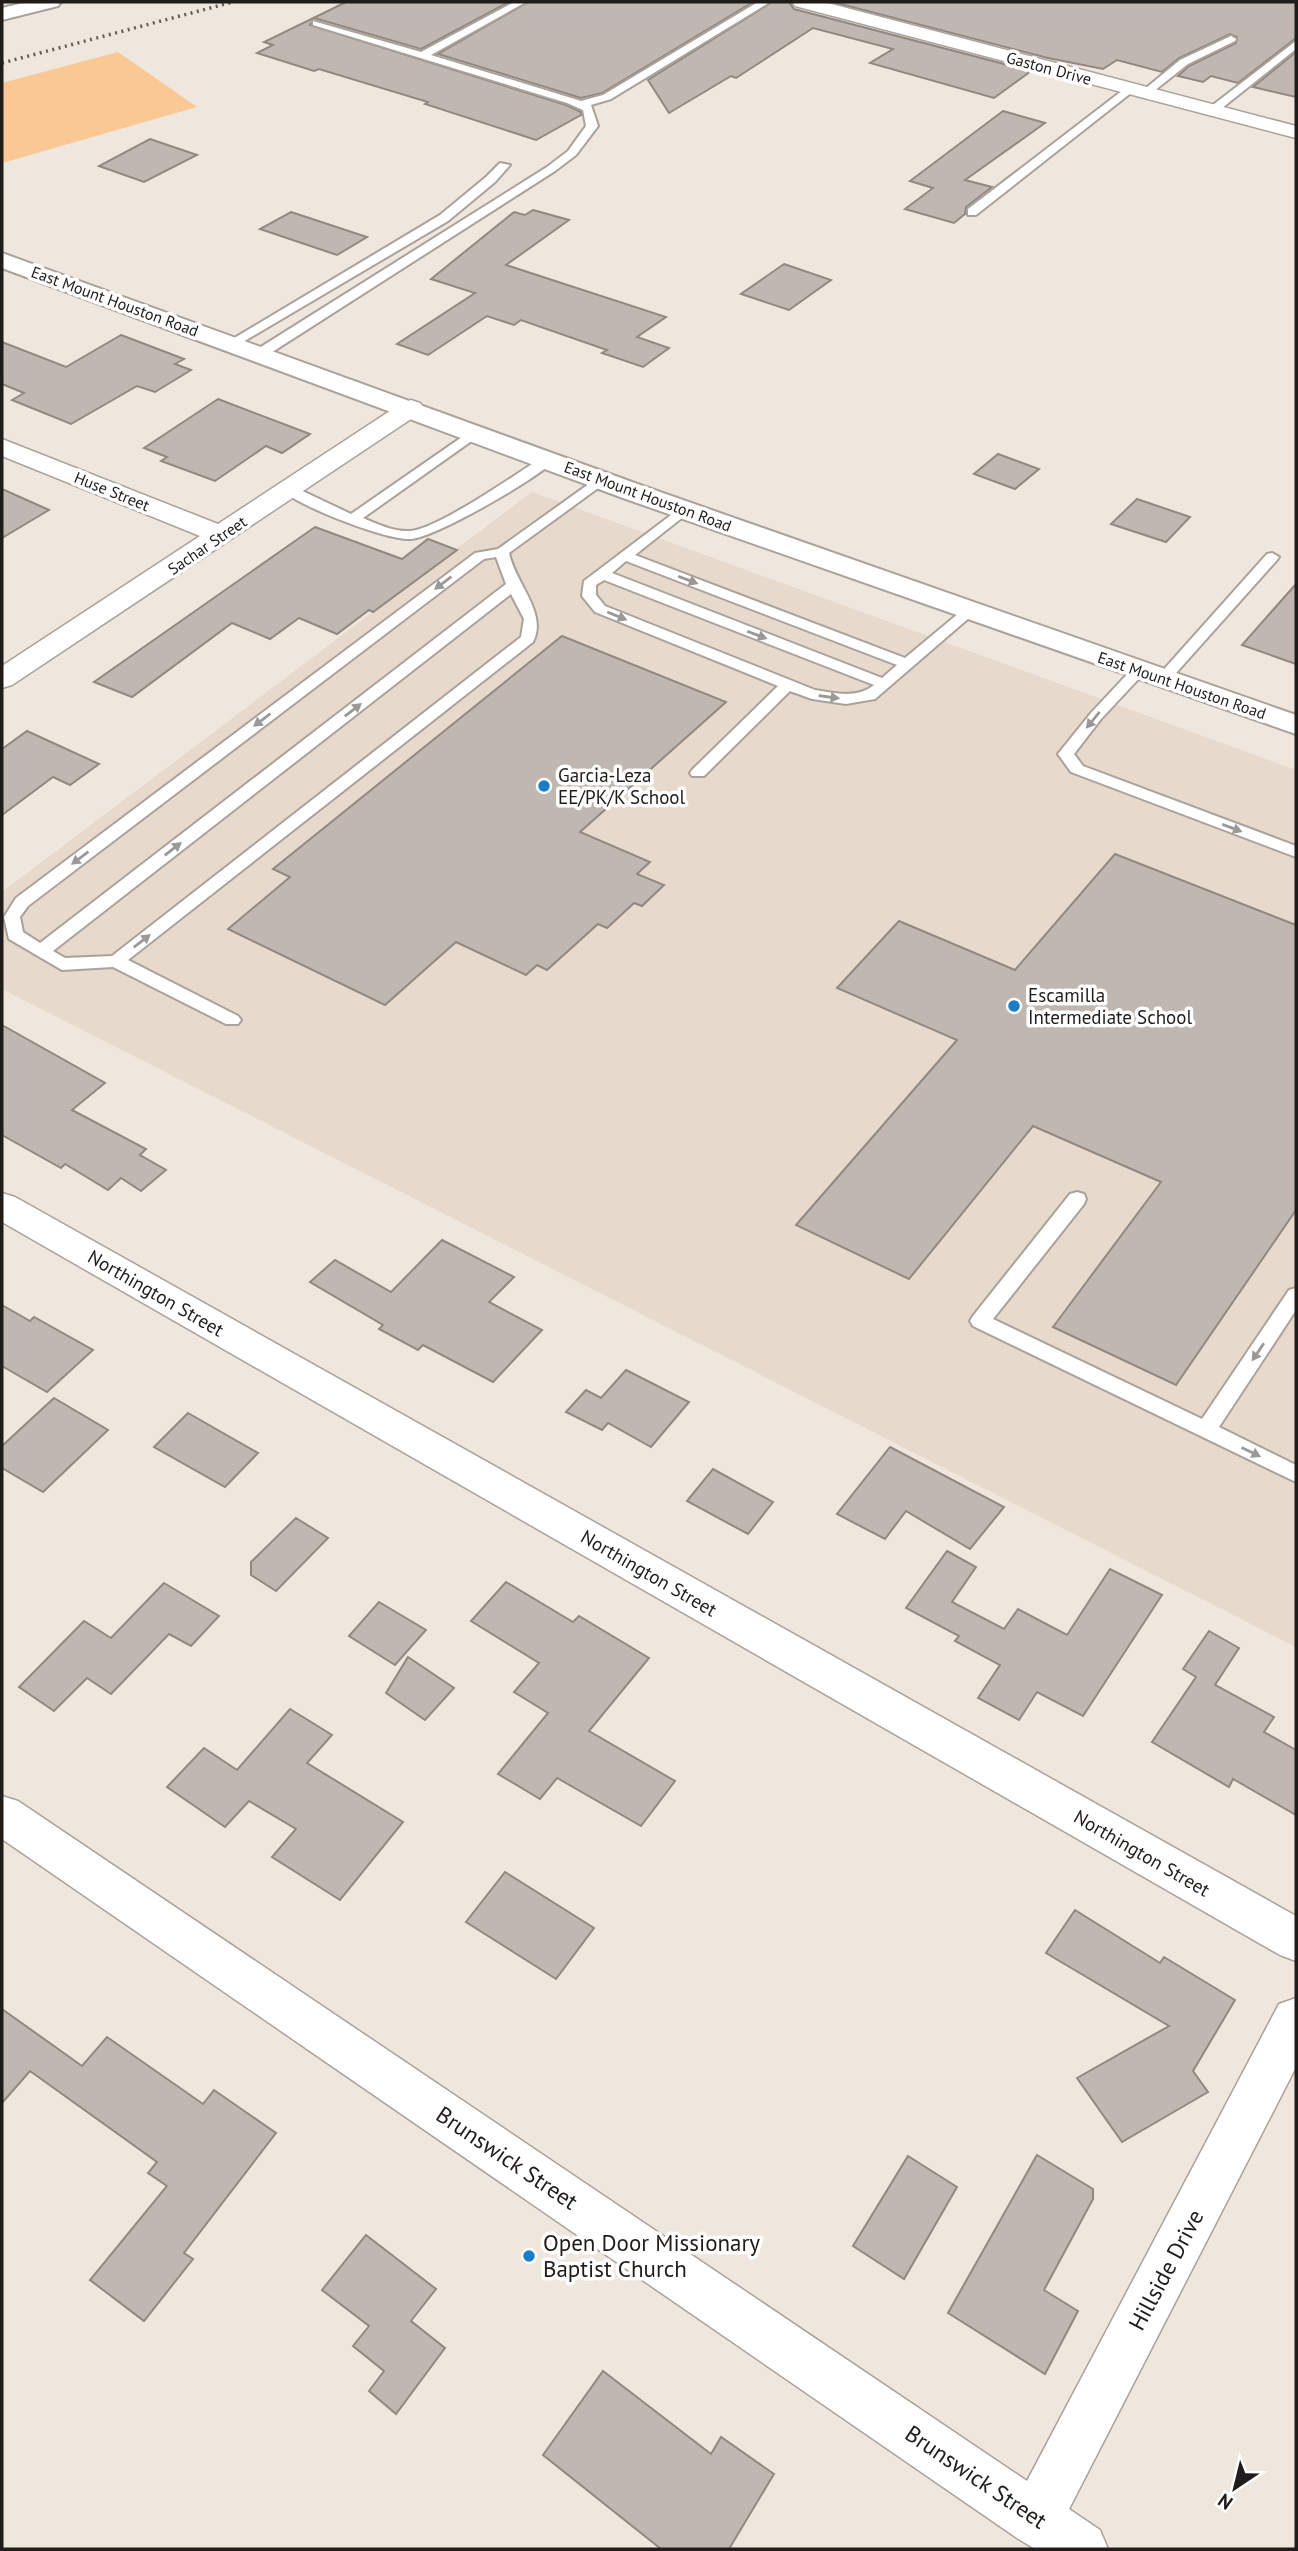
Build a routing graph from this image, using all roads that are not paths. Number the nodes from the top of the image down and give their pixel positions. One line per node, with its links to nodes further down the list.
1 (51, 2): 5 (main road)
2 (521, 2): 9 (lane)
3 (765, 2): 11 (lane)
4 (802, 2): 10 (street, Gaston Drive)
5 (2, 15)
6 (317, 23): 9 (lane)
7 (1231, 39): 10 (lane)
8 (1296, 44): 12 (lane)
9 (422, 55): 11 (lane)
10 (1138, 91): 12 (street, Gaston Drive); 15 (lane)
11 (580, 105): 18 (lane)
12 (1213, 110): 13 (street, Gaston Drive)
13 (1296, 132)
14 (503, 164): 17 (lane)
15 (972, 212)
16 (2, 260): 17 (main road, East Mount Houston Road)
17 (232, 343): 18 (main road, East Mount Houston Road)
18 (261, 354): 19 (main road, East Mount Houston Road)
19 (411, 408): 20 (main road, East Mount Houston Road); 24 (street, Sachar Street)
20 (475, 432): 22 (main road, East Mount Houston Road); 26 (lane)
21 (2, 447): 27 (street, Huse Street)
22 (548, 460): 23 (main road, East Mount Houston Road); 26 (lane)
23 (600, 480): 25 (main road, East Mount Houston Road); 28 (lane)
24 (289, 490): 26 (lane); 27 (street, Sachar Street)
25 (683, 510): 29 (lane); 33 (main road, East Mount Houston Road)
26 (354, 518)
27 (222, 535): 36 (street, Sachar Street)
28 (502, 552): 32 (lane); 42 (lane, one-way to 42)
29 (625, 556): 31 (lane); 34 (lane, one-way to 34)
30 (1272, 557): 35 (lane)
31 (602, 574): 37 (lane, one-way to 37); 38 (lane, one-way to 38)
32 (513, 585): 42 (lane, one-way to 32); 43 (lane, one-way to 32)
33 (970, 611): 34 (lane); 35 (main road, East Mount Houston Road)
34 (907, 664): 38 (lane)
35 (1151, 674): 39 (main road, East Mount Houston Road); 41 (lane, one-way to 41)
36 (2, 679)
37 (788, 684): 38 (lane, one-way to 38); 40 (lane)
38 (884, 684)
39 (1296, 725)
40 (698, 773)
41 (1296, 852)
42 (41, 951): 43 (lane)
43 (116, 961): 44 (lane)
44 (232, 1020)
45 (1077, 1199): 48 (lane)
46 (2, 1206): 51 (street, Northington Street)
47 (1296, 1295): 48 (lane, one-way to 48)
48 (1206, 1430): 49 (lane, one-way to 49)
49 (1296, 1474)
50 (2, 1815): 53 (street, Brunswick Street)
51 (1296, 1940)
52 (1296, 2021): 53 (street, Hillside Drive)
53 (1036, 2519): 54 (street, Brunswick Street)
54 (1081, 2549)

